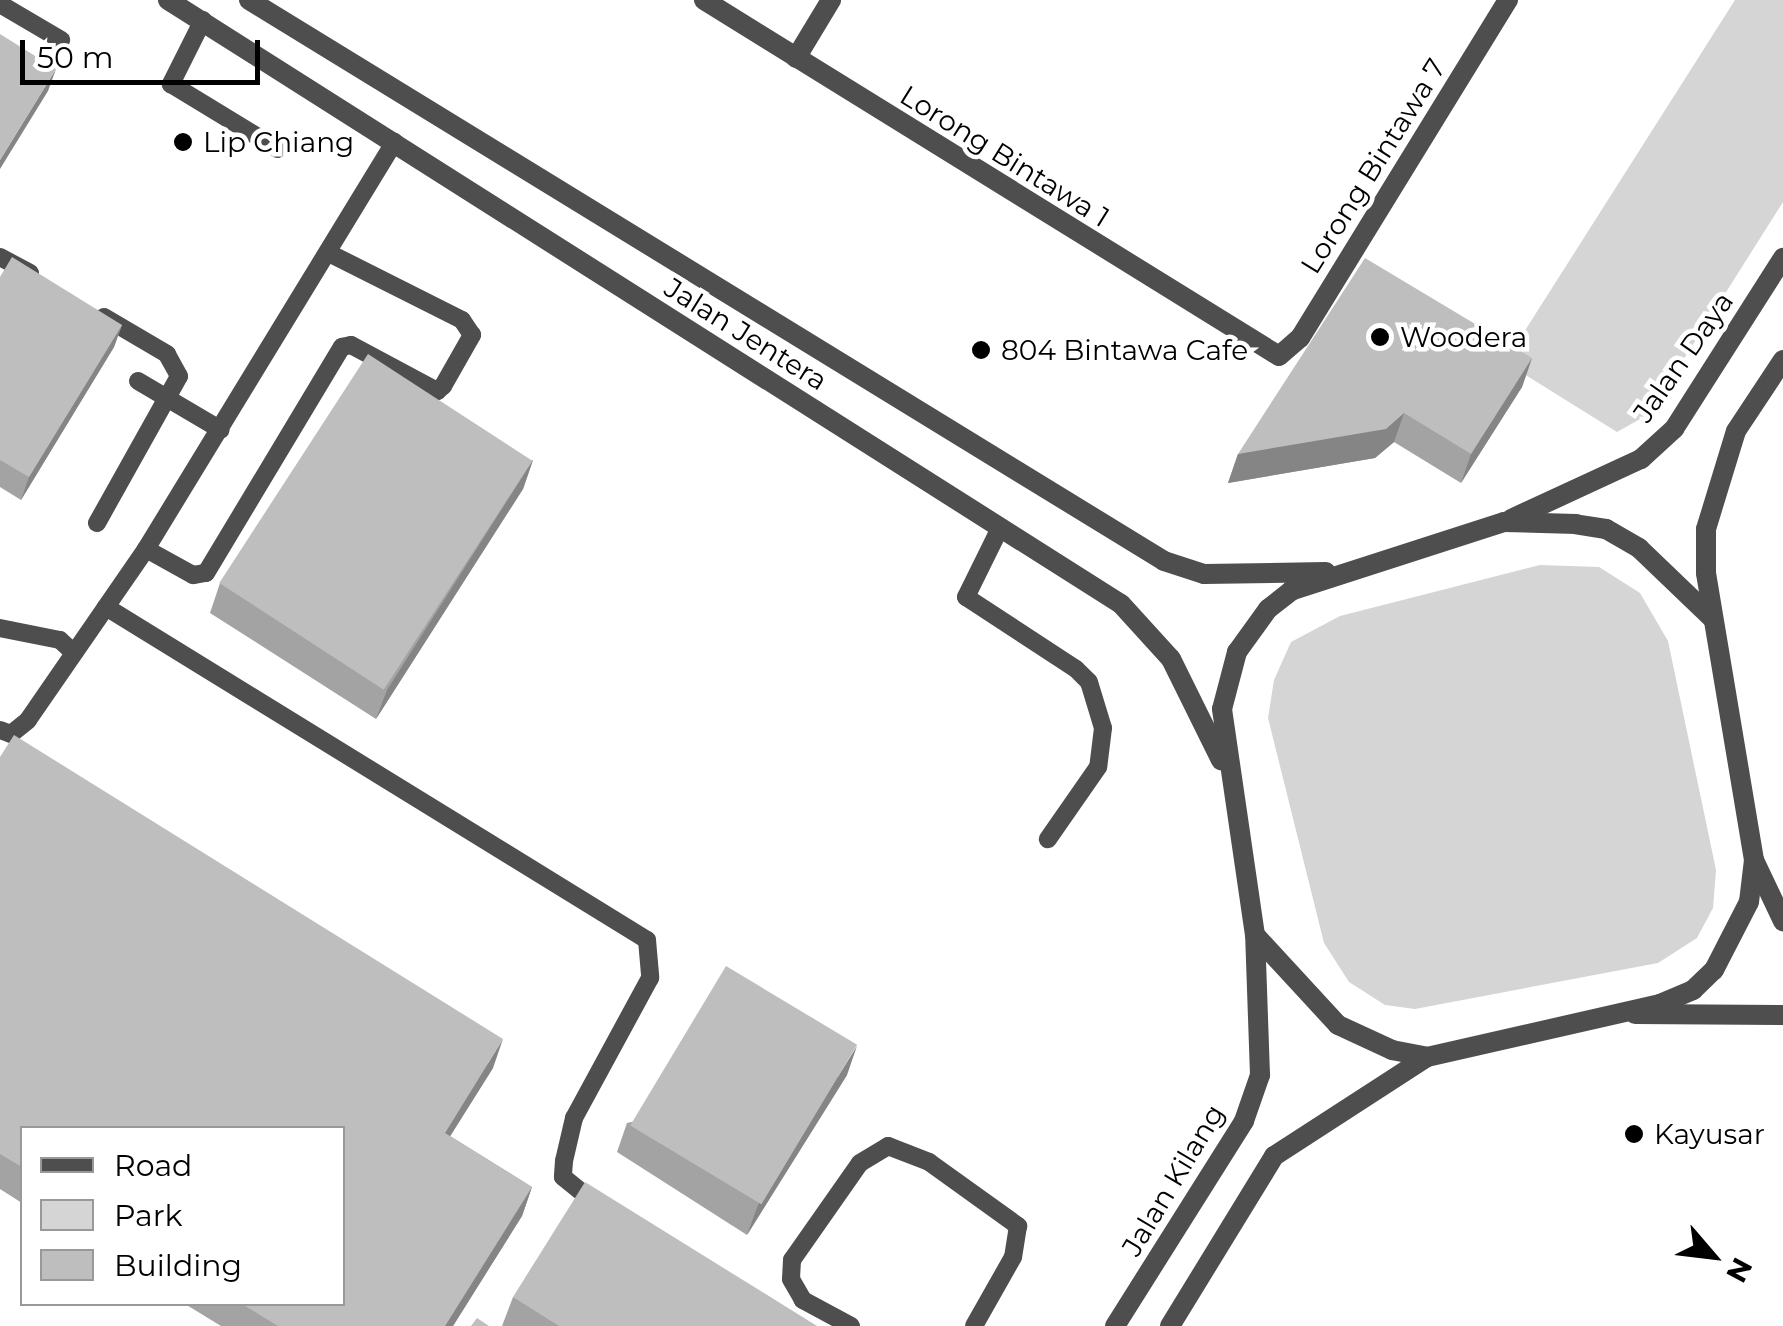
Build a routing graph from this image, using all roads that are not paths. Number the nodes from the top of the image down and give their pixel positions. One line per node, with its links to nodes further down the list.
1 (168, 0): 7 (street, Jalan Jentera)
2 (249, 0): 26 (street, Jalan Jentera)
3 (704, 0): 9 (street, Lorong Bintawa 1)
4 (831, 0): 9 (street)
5 (1508, 0): 17 (street, Lorong Bintawa 7)
6 (0, 4): 8 (lane)
7 (203, 20): 10 (street, Jalan Jentera); 11 (lane)
8 (61, 40)
9 (796, 58): 17 (street, Lorong Bintawa 1)
10 (394, 142): 12 (lane); 24 (street, Jalan Jentera)
11 (278, 149)
12 (331, 254): 21 (lane); 25 (lane)
13 (0, 256): 15 (lane)
14 (1783, 258): 22 (street, Jalan Daya)
15 (41, 279)
16 (88, 307): 20 (lane)
17 (1279, 356)
18 (1783, 360): 28 (street)
19 (138, 380): 20 (lane)
20 (172, 400): 21 (lane); 23 (lane)
21 (221, 430): 25 (lane)
22 (1504, 522): 26 (street); 28 (street)
23 (97, 524)
24 (1000, 528): 32 (street, Jalan Jentera); 33 (lane)
25 (146, 550): 27 (lane)
26 (1340, 572): 32 (street)
27 (106, 607): 30 (lane); 40 (lane)
28 (1713, 619): 34 (street)
29 (0, 628): 30 (lane)
30 (74, 654): 31 (lane)
31 (0, 730)
32 (1228, 776): 36 (street, Jalan Kilang)
33 (1048, 839)
34 (1754, 860): 35 (street); 37 (street)
35 (1783, 920)
36 (1255, 935): 39 (street); 43 (street, Jalan Kilang)
37 (1616, 1014): 38 (street); 39 (street)
38 (1783, 1014)
39 (1427, 1057): 44 (street)
40 (619, 1218)
41 (851, 1326): 42 (lane)
42 (974, 1326)
43 (1114, 1326)
44 (1170, 1326)

